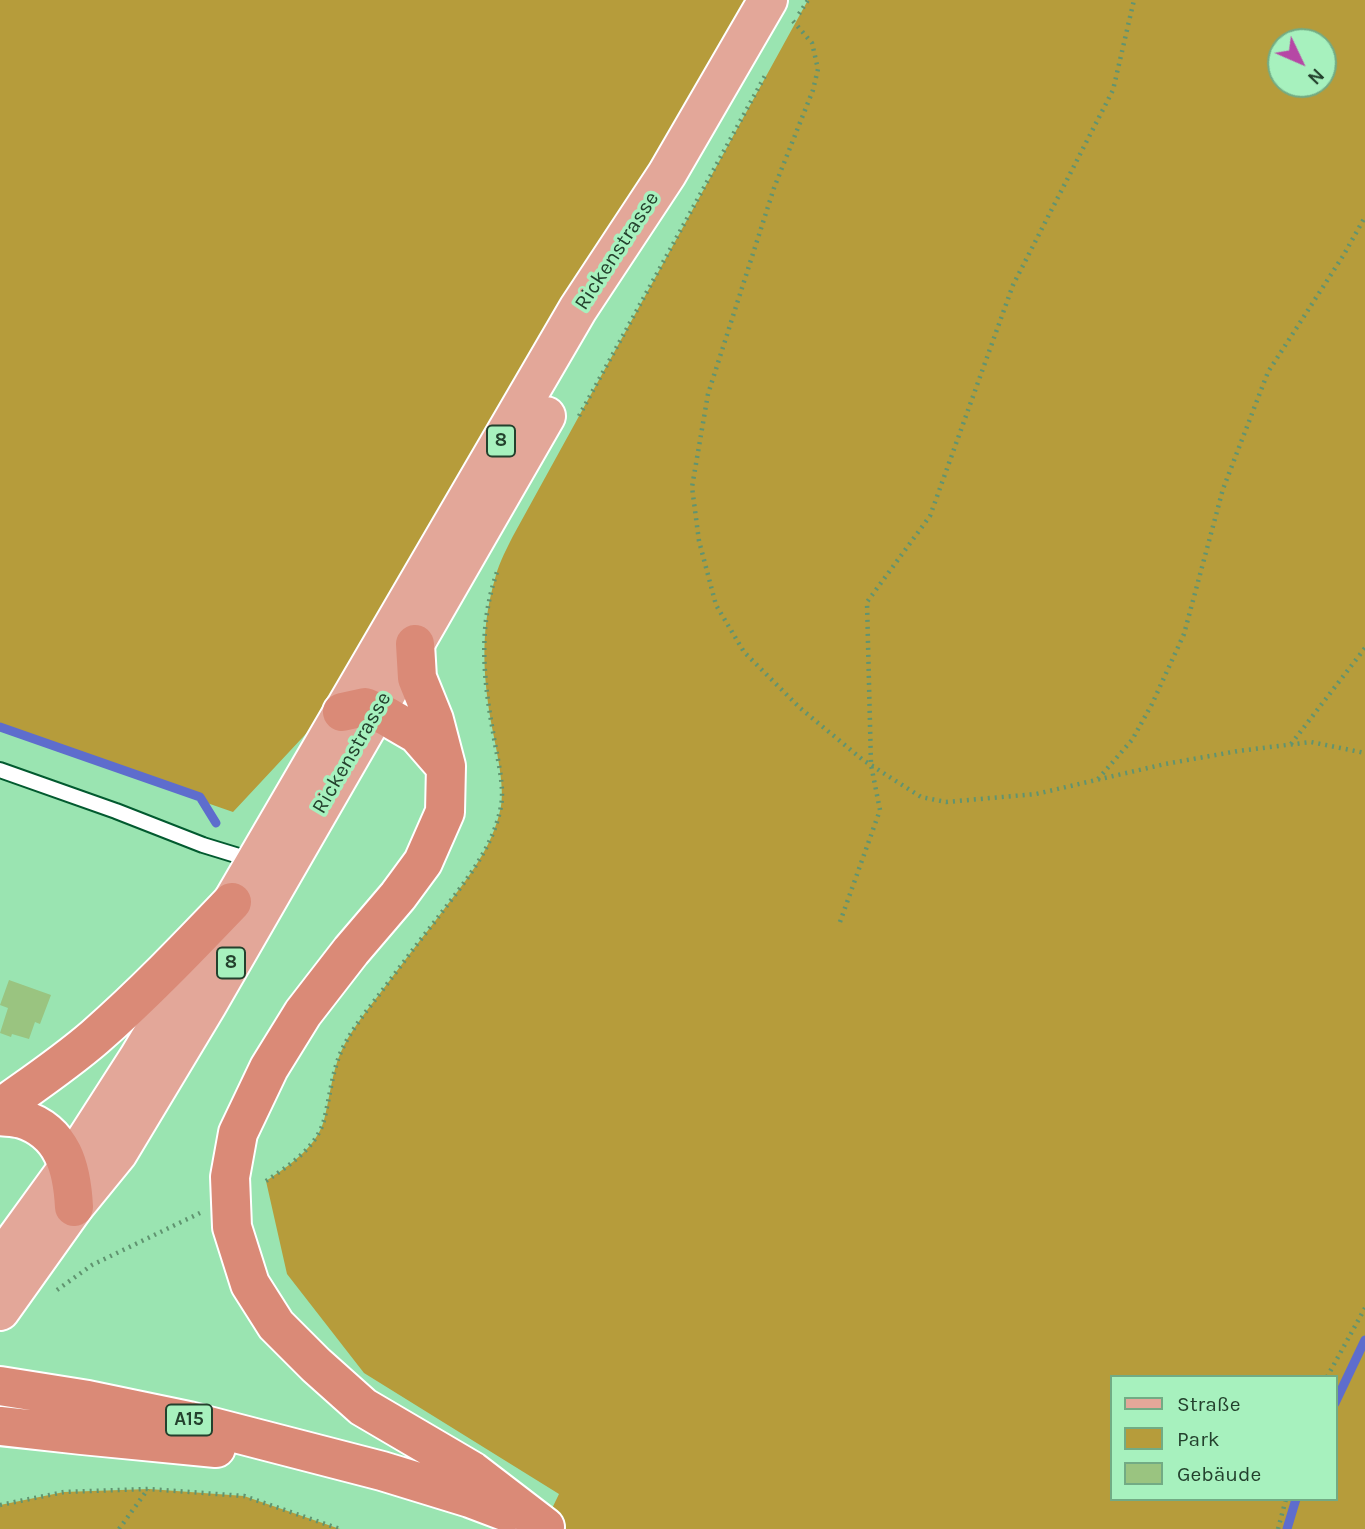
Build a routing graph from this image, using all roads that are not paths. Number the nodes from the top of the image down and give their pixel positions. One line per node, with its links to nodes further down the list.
1 (776, 9): 2 (main road, Rickenstrasse / 8)
2 (667, 174): 3 (main road, Rickenstrasse / 8); 4 (main road, Rickenstrasse / 8)
3 (415, 644): 4 (main road, Rickenstrasse / 8); 5 (highway)
4 (359, 712): 5 (highway); 7 (main road, Rickenstrasse / 8); 12 (main road, Rickenstrasse / 8)
5 (446, 766): 18 (highway)
6 (0, 770): 7 (lane)
7 (256, 861): 8 (main road, Rickenstrasse / 8)
8 (232, 902): 9 (highway); 11 (main road, Rickenstrasse / 8)
9 (0, 1108)
10 (0, 1115): 11 (highway)
11 (68, 1166): 12 (highway); 13 (main road, Rickenstrasse / 8)
12 (74, 1207): 14 (main road, Rickenstrasse / 8)
13 (0, 1261)
14 (0, 1311)
15 (0, 1386): 16 (highway, A15)
16 (85, 1417): 17 (highway); 18 (highway, A15)
17 (0, 1426)
18 (548, 1528)

